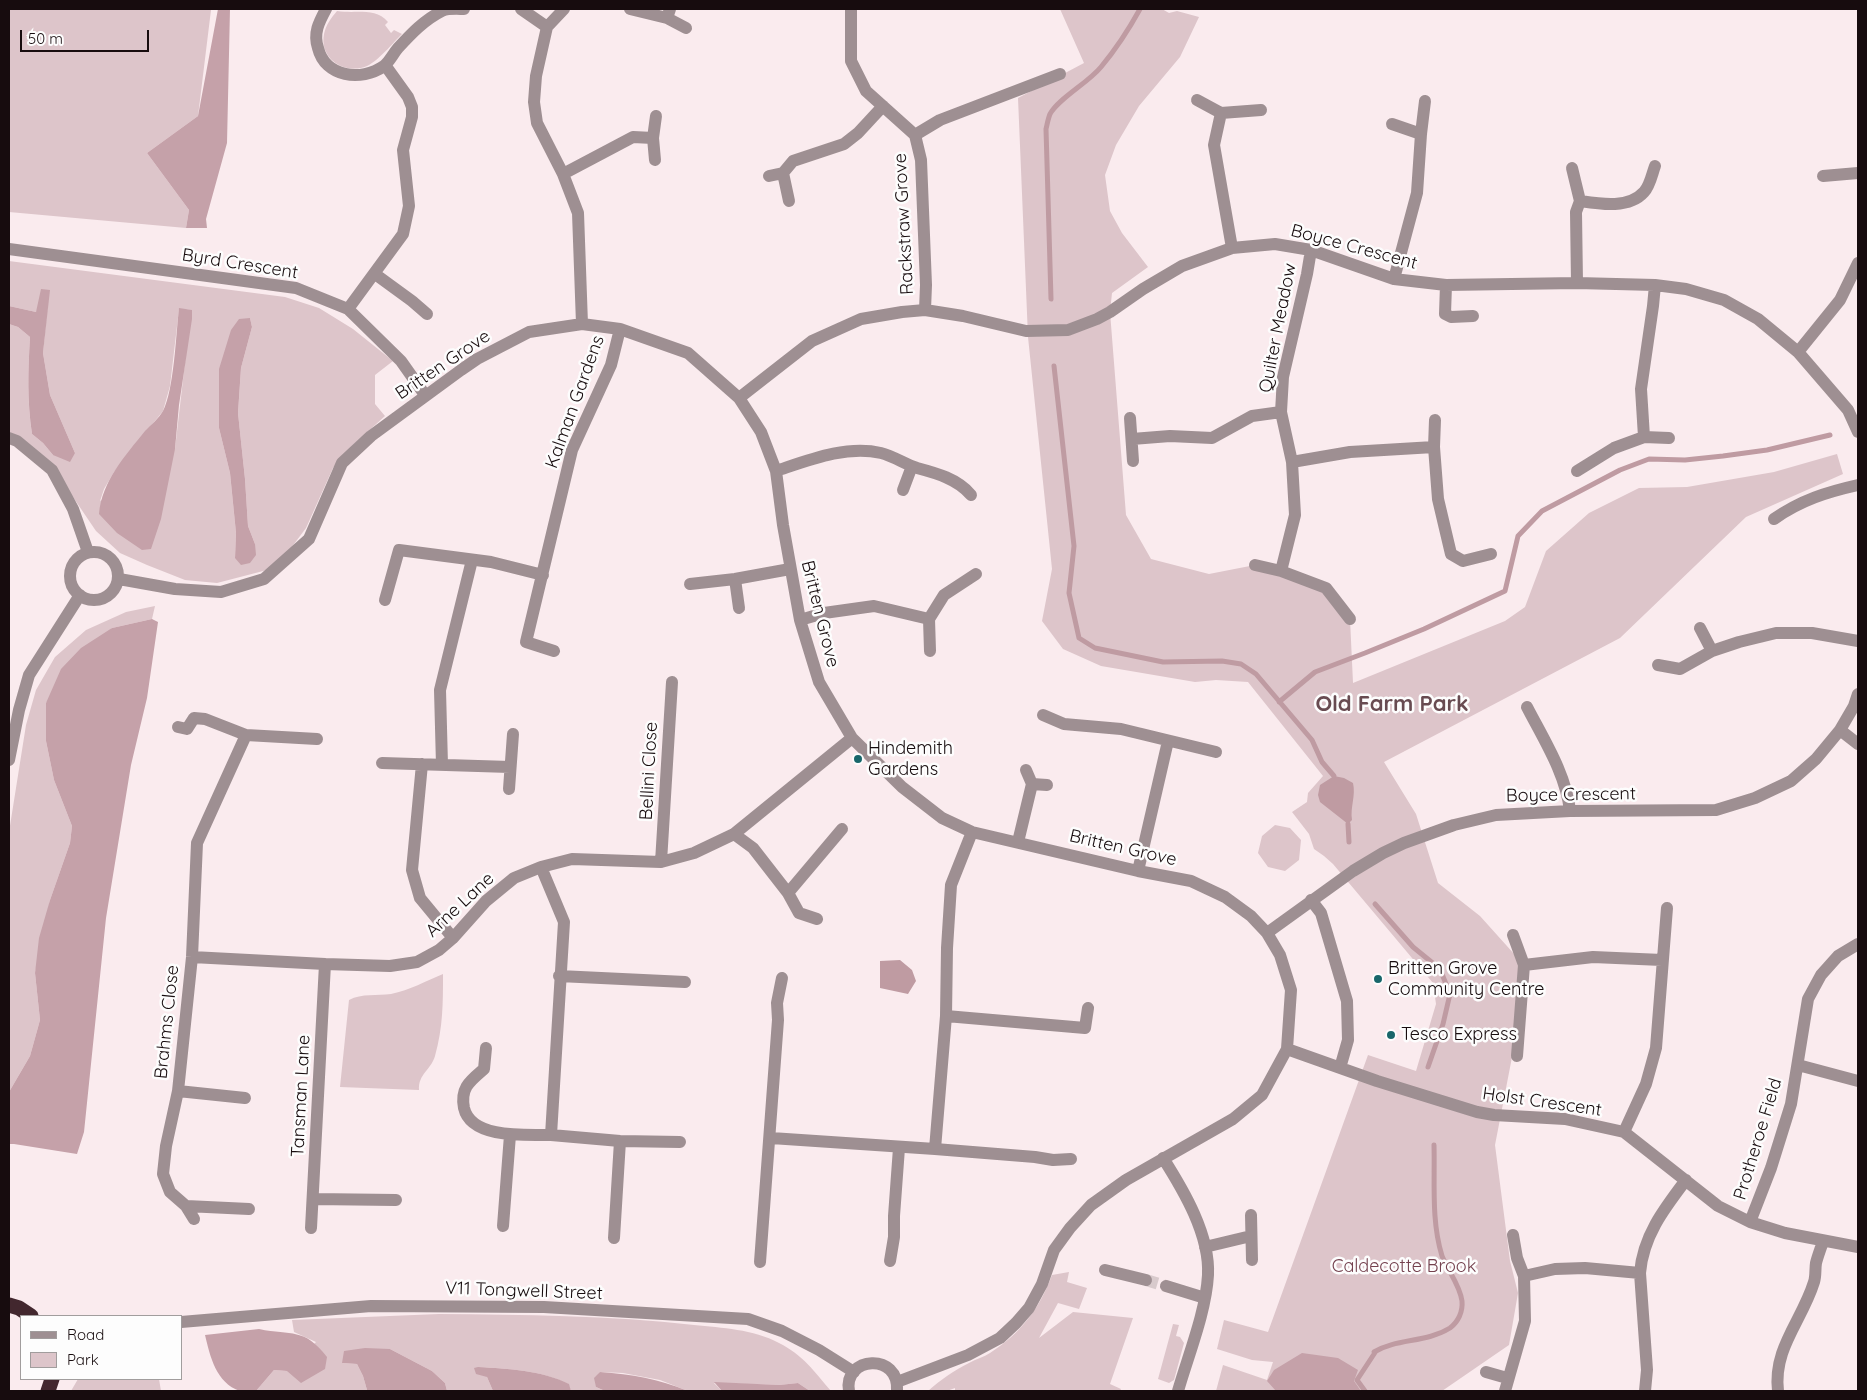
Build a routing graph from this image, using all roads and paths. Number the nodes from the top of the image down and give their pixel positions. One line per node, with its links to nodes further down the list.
1 (326, 9): 10 (street)
2 (464, 9): 10 (street)
3 (521, 9): 8 (street)
4 (564, 9): 8 (street)
5 (630, 9): 7 (street)
6 (851, 9): 14 (street, Rackstraw Grove)
7 (668, 13): 9 (street)
8 (546, 27): 27 (street)
9 (686, 28)
10 (385, 65): 36 (street)
11 (1060, 74): 20 (street, Rackstraw Grove)
12 (1197, 100): 16 (street)
13 (1425, 101): 19 (street)
14 (882, 106): 20 (street, Rackstraw Grove); 25 (street)
15 (1261, 110): 16 (street)
16 (1222, 113): 32 (street)
17 (656, 116): 21 (street)
18 (1392, 124): 19 (street)
19 (1421, 134): 37 (street)
20 (915, 135): 42 (street, Rackstraw Grove)
21 (653, 138): 22 (street); 27 (street)
22 (656, 160)
23 (1655, 166): 31 (street)
24 (1572, 168): 31 (street)
25 (783, 173): 28 (street); 30 (street)
26 (1858, 173): 29 (street)
27 (563, 174): 45 (street)
28 (769, 176)
29 (1823, 176)
30 (789, 201)
31 (1580, 202): 38 (street)
32 (1232, 248): 34 (street, Boyce Crescent); 42 (street, Boyce Crescent)
33 (9, 249): 41 (street, Byrd Crescent)
34 (1311, 250): 37 (street, Boyce Crescent); 51 (street, Quilter Meadow)
35 (1858, 263): 47 (street)
36 (375, 274): 41 (street); 43 (street)
37 (1394, 279): 39 (street, Boyce Crescent)
38 (1577, 283): 39 (street, Boyce Crescent); 40 (street, Boyce Crescent)
39 (1446, 285): 44 (street)
40 (1655, 285): 47 (street, Boyce Crescent); 55 (street)
41 (348, 309): 48 (street, Byrd Crescent)
42 (925, 310): 49 (street, Boyce Crescent)
43 (427, 314)
44 (1473, 316)
45 (582, 324): 46 (street, Britten Grove); 48 (street, Britten Grove)
46 (620, 329): 49 (street, Britten Grove); 76 (street, Kalman Gardens)
47 (1798, 352): 50 (street, Boyce Crescent)
48 (425, 396): 77 (street, Britten Grove)
49 (739, 398): 63 (street, Britten Grove)
50 (1853, 407): 54 (street, Boyce Crescent)
51 (1281, 412): 58 (street, Quilter Meadow); 61 (street, Quilter Meadow)
52 (1130, 418): 58 (street)
53 (1435, 420): 59 (street)
54 (1858, 432)
55 (1644, 437): 57 (street); 64 (street)
56 (9, 438): 69 (street)
57 (1669, 438)
58 (1132, 439): 60 (street)
59 (1434, 447): 61 (street); 70 (street)
60 (1133, 461)
61 (1292, 462): 74 (street, Quilter Meadow)
62 (912, 466): 63 (street); 66 (street); 67 (street)
63 (776, 471): 73 (street, Britten Grove)
64 (1578, 471)
65 (1858, 485): 68 (street)
66 (903, 490)
67 (971, 495)
68 (1774, 519)
69 (88, 552): 77 (street); 80 (street)
70 (1491, 554)
71 (472, 560): 76 (street); 81 (street); 108 (street)
72 (1255, 565): 74 (street)
73 (790, 570): 78 (street); 85 (street, Britten Grove)
74 (1281, 571): 84 (street)
75 (976, 574): 83 (street)
76 (543, 575): 88 (street, Kalman Gardens)
77 (118, 579): 80 (street)
78 (735, 579): 79 (street); 82 (street)
79 (690, 584)
80 (80, 595): 105 (street)
81 (384, 600)
82 (739, 608)
83 (929, 619): 85 (street); 89 (street)
84 (1350, 619)
85 (800, 620): 100 (street, Britten Grove)
86 (1700, 628): 90 (street)
87 (1858, 641): 90 (street)
88 (554, 650)
89 (930, 651)
90 (1712, 651): 91 (street)
91 (1658, 665)
92 (672, 682): 119 (street, Bellini Close)
93 (1858, 694): 97 (street, Boyce Crescent)
94 (1527, 706): 114 (street)
95 (1043, 715): 102 (street)
96 (178, 727): 99 (street)
97 (1840, 730): 103 (street); 114 (street, Boyce Crescent)
98 (513, 734): 109 (street)
99 (246, 735): 101 (street); 130 (street)
100 (852, 738): 116 (street, Britten Grove); 117 (street, Arne Lane)
101 (317, 740)
102 (1168, 741): 104 (street); 121 (street)
103 (1858, 744)
104 (1216, 752)
105 (9, 760)
106 (382, 763): 107 (street)
107 (422, 764): 108 (street); 128 (street)
108 (442, 765): 109 (street)
109 (510, 768): 113 (street)
110 (1026, 770): 111 (street)
111 (1032, 784): 112 (street); 118 (street)
112 (1047, 785)
113 (509, 788)
114 (1570, 811): 123 (street, Boyce Crescent)
115 (842, 829): 122 (street)
116 (972, 832): 118 (street, Britten Grove); 138 (street)
117 (734, 834): 119 (street, Arne Lane); 122 (street)
118 (1018, 842): 121 (street, Britten Grove)
119 (661, 862): 120 (street, Arne Lane)
120 (541, 867): 128 (street, Arne Lane); 134 (street)
121 (1138, 871): 126 (street, Britten Grove)
122 (788, 893): 125 (street)
123 (1311, 900): 126 (street, Boyce Crescent); 143 (street)
124 (1667, 908): 131 (street)
125 (817, 919)
126 (1267, 933): 140 (street, Britten Grove)
127 (1513, 935): 133 (street)
128 (453, 938): 132 (street, Arne Lane)
129 (1858, 944): 142 (street, Protheroe Field)
130 (192, 957): 132 (street, Arne Lane); 145 (street, Brahms Close)
131 (1662, 960): 133 (street); 147 (street)
132 (325, 964): 158 (street, Tansman Lane)
133 (1524, 965): 141 (street)
134 (560, 976): 136 (street); 149 (street)
135 (782, 978): 150 (street)
136 (685, 982)
137 (1088, 1008): 138 (street)
138 (946, 1016): 154 (street)
139 (486, 1048): 148 (street)
140 (1287, 1049): 143 (street, Holst Crescent); 155 (street, Britten Grove)
141 (1517, 1056)
142 (1798, 1065): 144 (street, Protheroe Field); 164 (street, Protheroe Field)
143 (1340, 1068): 147 (street, Holst Crescent)
144 (1858, 1080)
145 (178, 1091): 146 (street, Brahms Close); 160 (street, Brahms Close)
146 (245, 1098)
147 (1624, 1132): 157 (street, Holst Crescent)
148 (510, 1135): 149 (street); 165 (street)
149 (551, 1135): 151 (street)
150 (771, 1138): 153 (street); 175 (street)
151 (620, 1141): 152 (street); 169 (street)
152 (680, 1142)
153 (899, 1148): 154 (street); 174 (street)
154 (935, 1149): 156 (street)
155 (1163, 1158): 171 (street); 188 (street, Britten Grove)
156 (1071, 1159)
157 (1686, 1180): 164 (street, Holst Crescent); 177 (street)
158 (313, 1199): 159 (street); 166 (street, Tansman Lane)
159 (396, 1200)
160 (186, 1206): 161 (street); 163 (street, Brahms Close)
161 (249, 1209)
162 (1251, 1215): 168 (street)
163 (194, 1220)
164 (1750, 1222): 170 (street, Holst Crescent)
165 (503, 1226)
166 (311, 1228)
167 (1513, 1235): 178 (street)
168 (1251, 1236): 171 (street); 173 (street)
169 (614, 1238)
170 (1823, 1241): 172 (street, Holst Crescent); 193 (street)
171 (1205, 1247): 181 (street)
172 (1858, 1247)
173 (1252, 1260)
174 (890, 1261)
175 (760, 1262)
176 (1105, 1270): 179 (street)
177 (1640, 1273): 178 (street); 192 (street)
178 (1524, 1276): 187 (street)
179 (1146, 1280)
180 (1166, 1286): 181 (street)
181 (1205, 1298): 190 (street)
182 (9, 1305): 183 (highway)
183 (30, 1315)
184 (182, 1322): 185 (street, V11 Tongwell Street)
185 (854, 1372): 188 (street); 189 (street)
186 (1486, 1372): 187 (street)
187 (1507, 1378): 191 (street)
188 (897, 1386)
189 (850, 1391)
190 (1178, 1391)
191 (1505, 1391)
192 (1645, 1391)
193 (1778, 1391)

